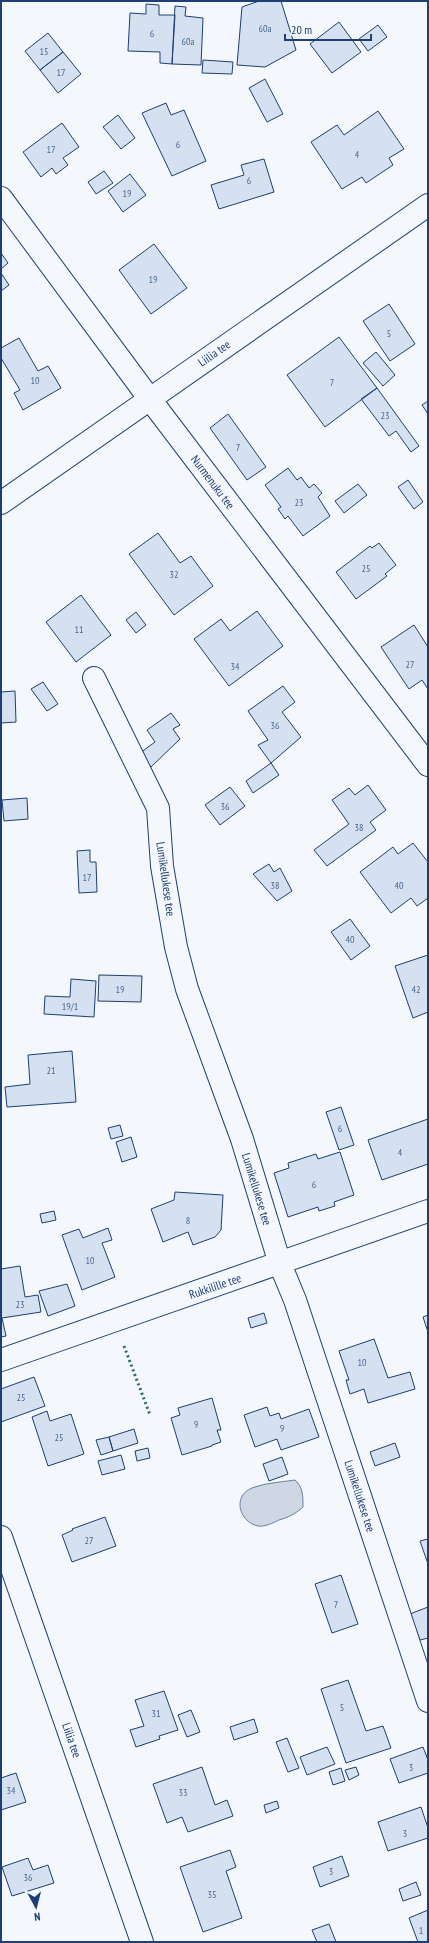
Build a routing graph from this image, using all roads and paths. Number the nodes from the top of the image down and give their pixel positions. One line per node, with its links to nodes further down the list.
1 (1, 198): 3 (street, Nurmenuku tee)
2 (428, 205): 3 (street, Liilia tee)
3 (149, 398): 4 (street, Liilia tee); 6 (street, Nurmenuku tee)
4 (1, 502)
5 (94, 678): 8 (street, Lumikellukese tee)
6 (428, 765)
7 (428, 1211): 8 (street, Rukkilille tee)
8 (280, 1264): 9 (street, Rukkilille tee); 11 (street, Lumikellukese tee)
9 (1, 1360)
10 (1, 1537): 12 (street, Liilia tee)
11 (428, 1701)
12 (142, 1942)

